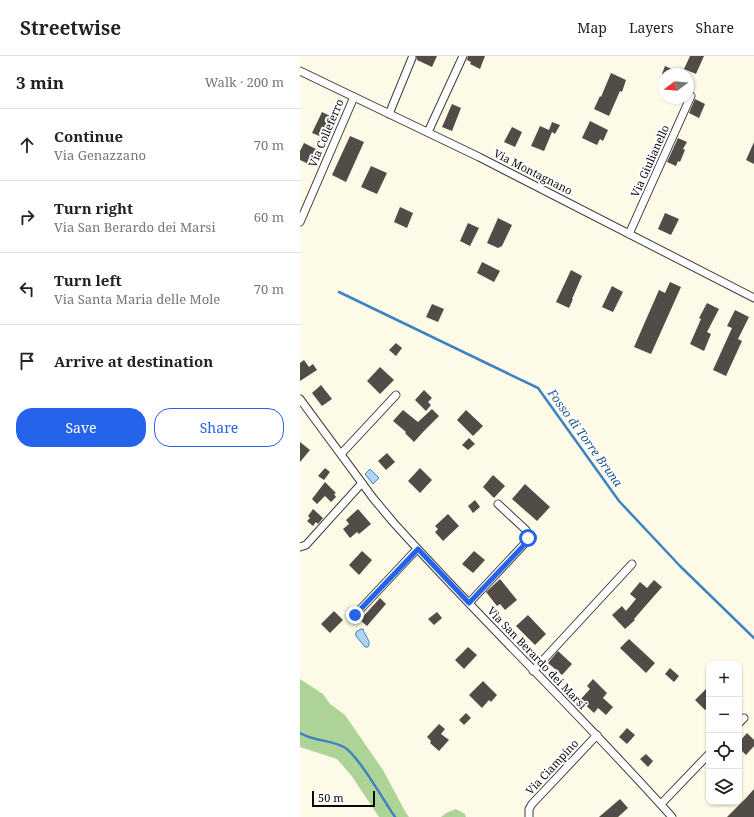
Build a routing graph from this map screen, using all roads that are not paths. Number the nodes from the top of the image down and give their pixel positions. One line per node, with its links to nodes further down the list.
1 (463, 56): 7 (street)
2 (412, 58): 6 (street)
3 (300, 71): 4 (street, Via Montagnano)
4 (354, 97): 6 (street, Via Montagnano); 8 (street, Via Colleferro)
5 (686, 104): 9 (street, Via Giulianello)
6 (389, 114): 7 (street, Via Montagnano)
7 (428, 132): 9 (street, Via Montagnano)
8 (300, 222)
9 (629, 234): 10 (street, Via Montagnano)
10 (754, 298)
11 (396, 395): 13 (street)
12 (300, 399): 13 (street, Via San Berardo dei Marsi)
13 (341, 454): 14 (street, Via San Berardo dei Marsi)
14 (362, 483): 16 (street); 17 (street, Via San Berardo dei Marsi)
15 (498, 504): 19 (street)
16 (300, 547)
17 (418, 549): 19 (street, Via San Berardo dei Marsi); 20 (street)
18 (632, 564): 21 (street)
19 (469, 603): 21 (street, Via San Berardo dei Marsi)
20 (355, 615)
21 (533, 671): 22 (street, Via San Berardo dei Marsi)
22 (597, 735): 24 (street, Via San Berardo dei Marsi); 25 (street, Via Ciampino)
23 (706, 757): 24 (street)
24 (660, 804): 26 (street, Via San Berardo dei Marsi)
25 (529, 817)
26 (672, 817)

